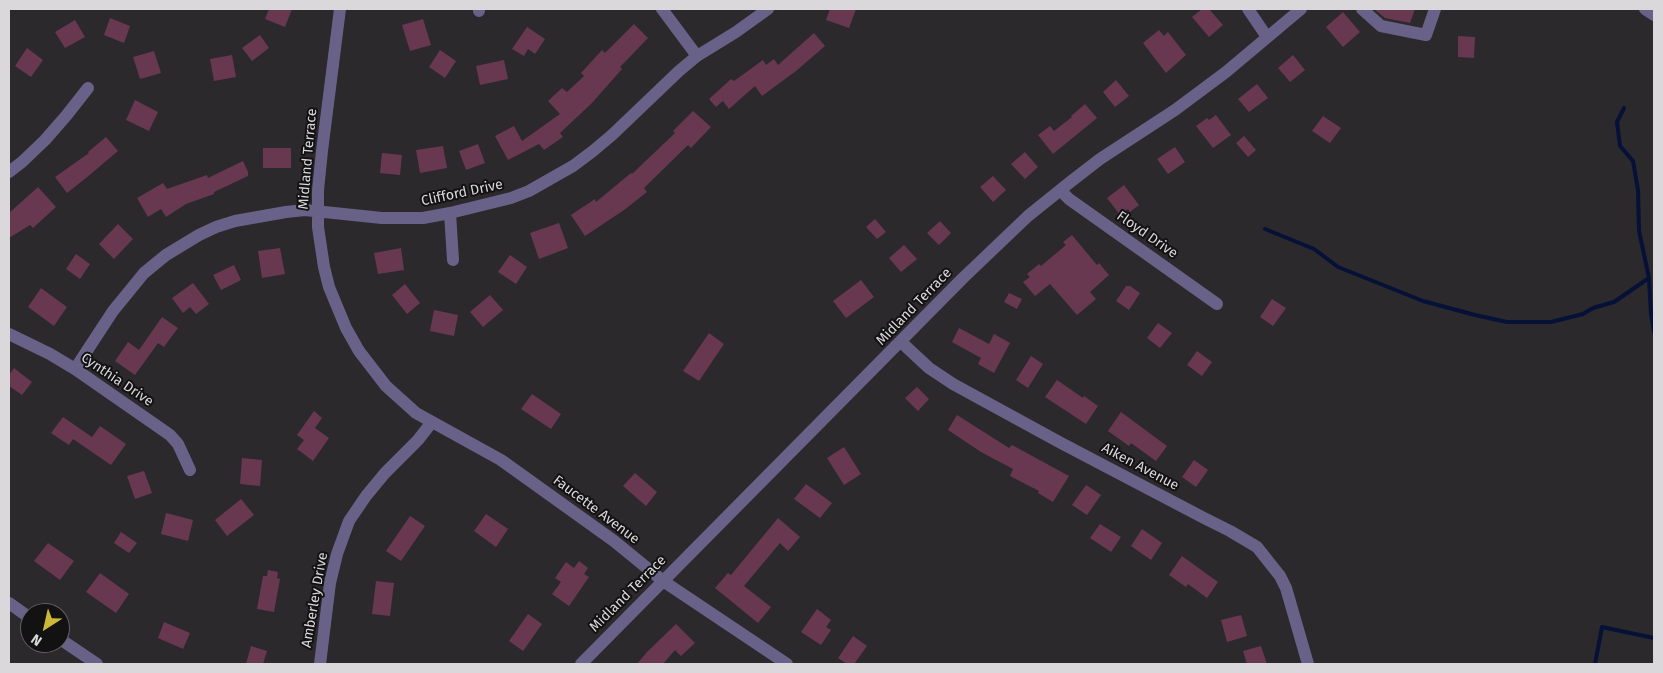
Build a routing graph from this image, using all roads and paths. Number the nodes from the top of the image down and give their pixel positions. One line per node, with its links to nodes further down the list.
1 (340, 9): 15 (street, Midland Terrace)
2 (662, 9): 11 (street)
3 (768, 9): 11 (street, Clifford Drive)
4 (1248, 9): 10 (street)
5 (1301, 9): 10 (street, Midland Terrace)
6 (1362, 9): 7 (street)
7 (1435, 9)
8 (1646, 9): 9 (street)
9 (1654, 15)
10 (1267, 37): 14 (street, Midland Terrace)
11 (698, 56): 16 (street, Clifford Drive)
12 (88, 88): 13 (street)
13 (9, 172)
14 (1060, 190): 18 (street, Floyd Drive); 20 (street, Midland Terrace)
15 (318, 211): 16 (street, Clifford Drive); 21 (street, Clifford Drive); 22 (street, Midland Terrace)
16 (450, 213): 17 (street)
17 (453, 260)
18 (1217, 304)
19 (9, 334): 21 (street, Cynthia Drive)
20 (901, 342): 24 (street, Midland Terrace); 32 (street, Aiken Avenue)
21 (75, 370): 23 (street, Cynthia Drive)
22 (432, 422): 24 (street, Faucette Avenue); 29 (street, Amberley Drive)
23 (190, 470)
24 (663, 581): 30 (street, Midland Terrace); 31 (street, Faucette Avenue)
25 (9, 603): 26 (street)
26 (20, 611)
27 (70, 646): 28 (street)
28 (97, 664)
29 (320, 664)
30 (581, 664)
31 (787, 664)
32 (1308, 664)

